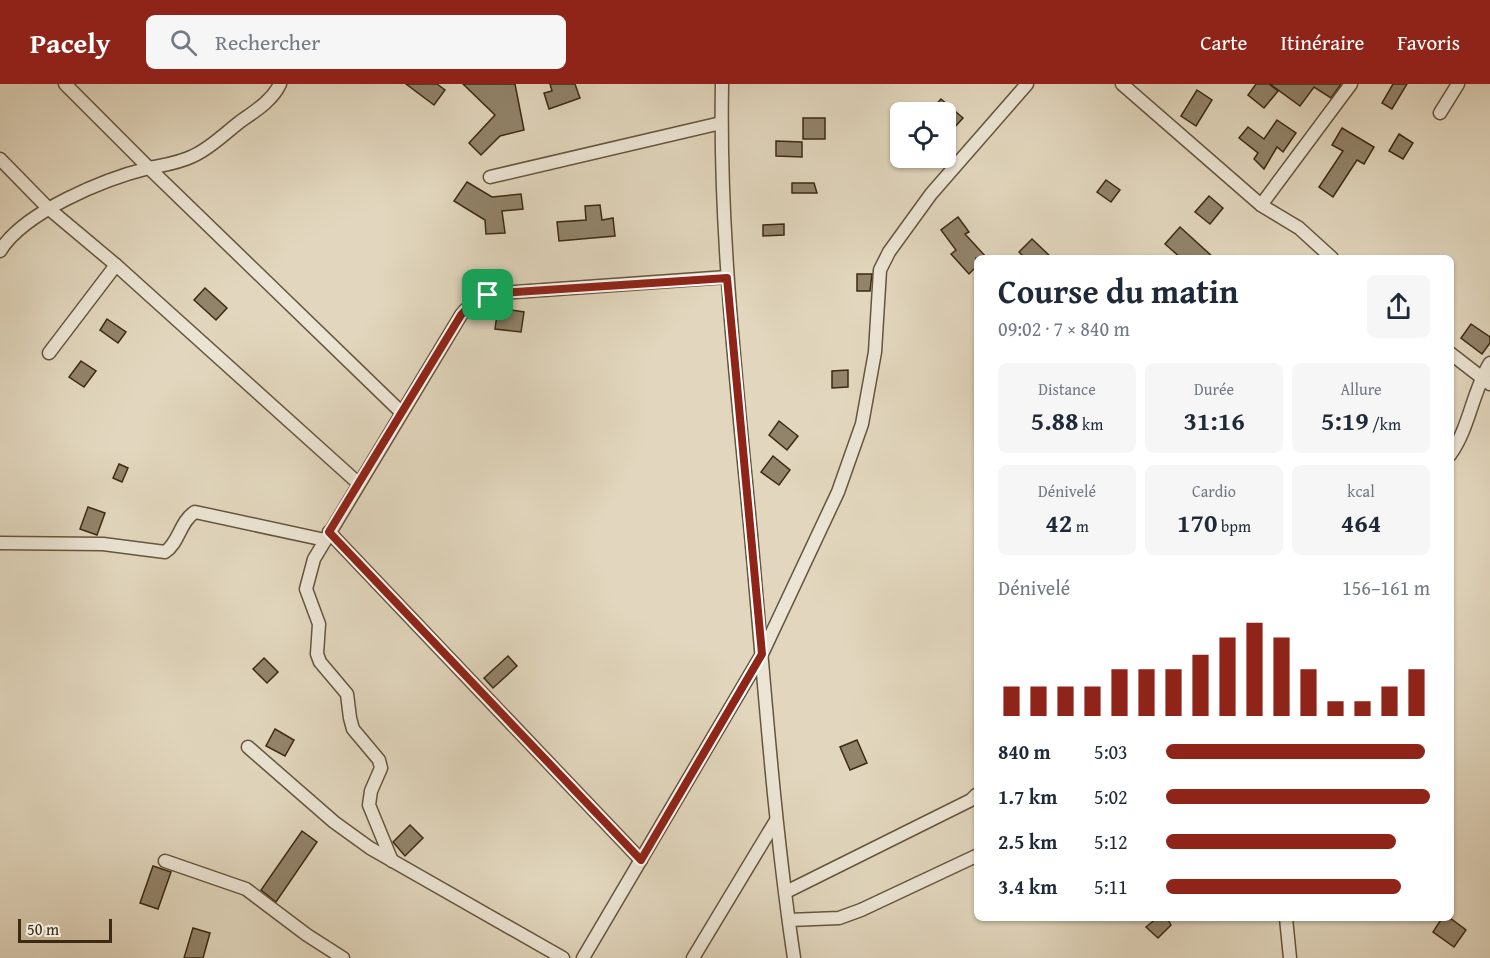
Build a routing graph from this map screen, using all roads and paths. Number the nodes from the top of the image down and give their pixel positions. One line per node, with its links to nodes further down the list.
1 (65, 84): 11 (street)
2 (280, 84): 11 (street)
3 (722, 84): 9 (street)
4 (1027, 84): 28 (street)
5 (1122, 84): 13 (street)
6 (1351, 84): 13 (street)
7 (1458, 84): 8 (street)
8 (1440, 113)
9 (721, 123): 12 (street); 18 (street)
10 (0, 159): 14 (street)
11 (149, 168): 14 (street); 23 (street)
12 (490, 177)
13 (1261, 205): 16 (street)
14 (48, 208): 15 (street); 17 (street)
15 (0, 251)
16 (1329, 255)
17 (116, 264): 19 (street); 25 (street)
18 (727, 278): 23 (street); 28 (street)
19 (49, 353)
20 (1454, 356): 22 (street)
21 (1490, 363): 22 (street)
22 (1486, 381): 24 (street)
23 (401, 412): 25 (street)
24 (1454, 449)
25 (358, 483): 26 (street)
26 (327, 536): 27 (street); 33 (street); 35 (street)
27 (0, 543)
28 (762, 654): 31 (street); 33 (street)
29 (248, 747): 35 (street)
30 (974, 797): 36 (street)
31 (776, 822): 36 (street); 42 (street)
32 (974, 857): 37 (street)
33 (641, 860): 41 (street)
34 (165, 861): 39 (street)
35 (392, 861): 40 (street)
36 (786, 892): 37 (street)
37 (789, 920): 43 (street)
38 (1286, 921): 44 (street)
39 (344, 958)
40 (563, 958)
41 (583, 958)
42 (693, 958)
43 (794, 958)
44 (1290, 958)

